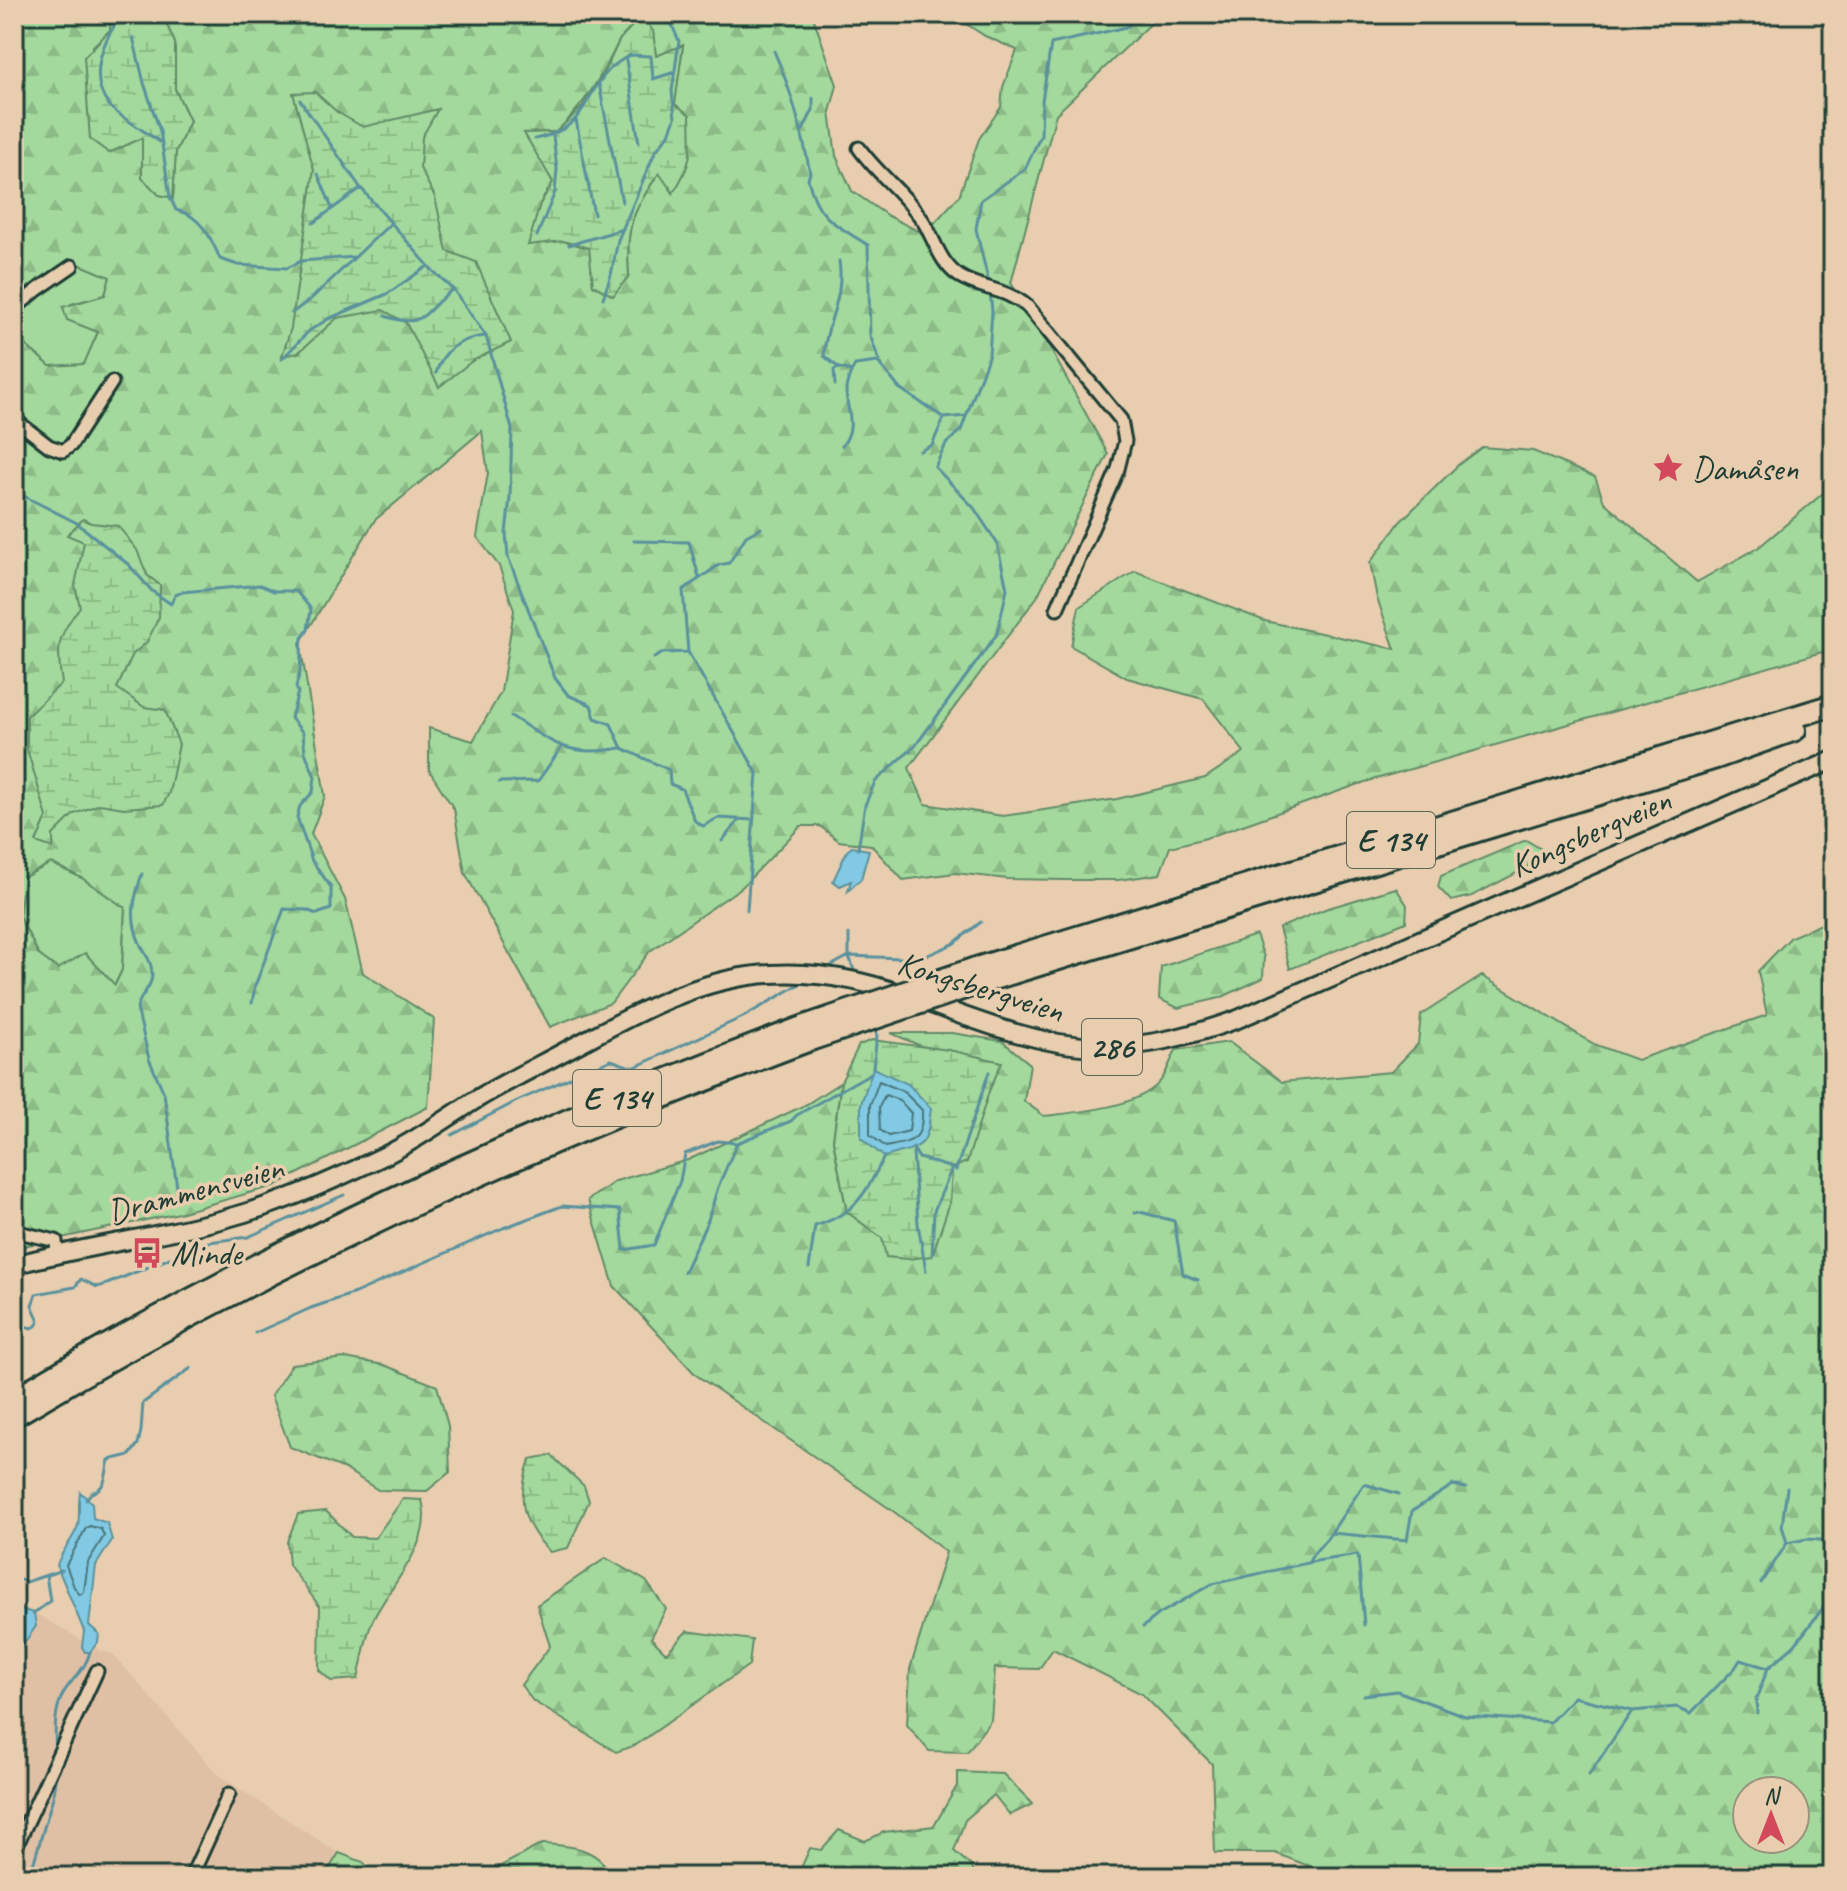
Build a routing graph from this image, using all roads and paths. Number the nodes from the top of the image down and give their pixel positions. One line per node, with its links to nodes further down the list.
1 (859, 148): 6 (street)
2 (72, 266): 3 (street)
3 (14, 309)
4 (112, 382): 5 (street)
5 (14, 419)
6 (1057, 609)
7 (1833, 705): 10 (highway, E 134)
8 (1833, 717): 10 (highway, E 134)
9 (1833, 760): 12 (main road, Kongsbergveien / 286)
10 (975, 976): 11 (highway, E 134, bridge)
11 (807, 1033): 16 (highway, E 134); 17 (highway, E 134)
12 (387, 1154): 14 (main road, Drammensveien / 286)
13 (14, 1231): 14 (street)
14 (56, 1248): 15 (main road, Drammensveien / 286)
15 (14, 1265)
16 (14, 1399)
17 (14, 1416)
18 (97, 1671): 20 (street)
19 (229, 1794): 21 (street)
20 (14, 1851)
21 (191, 1877)

